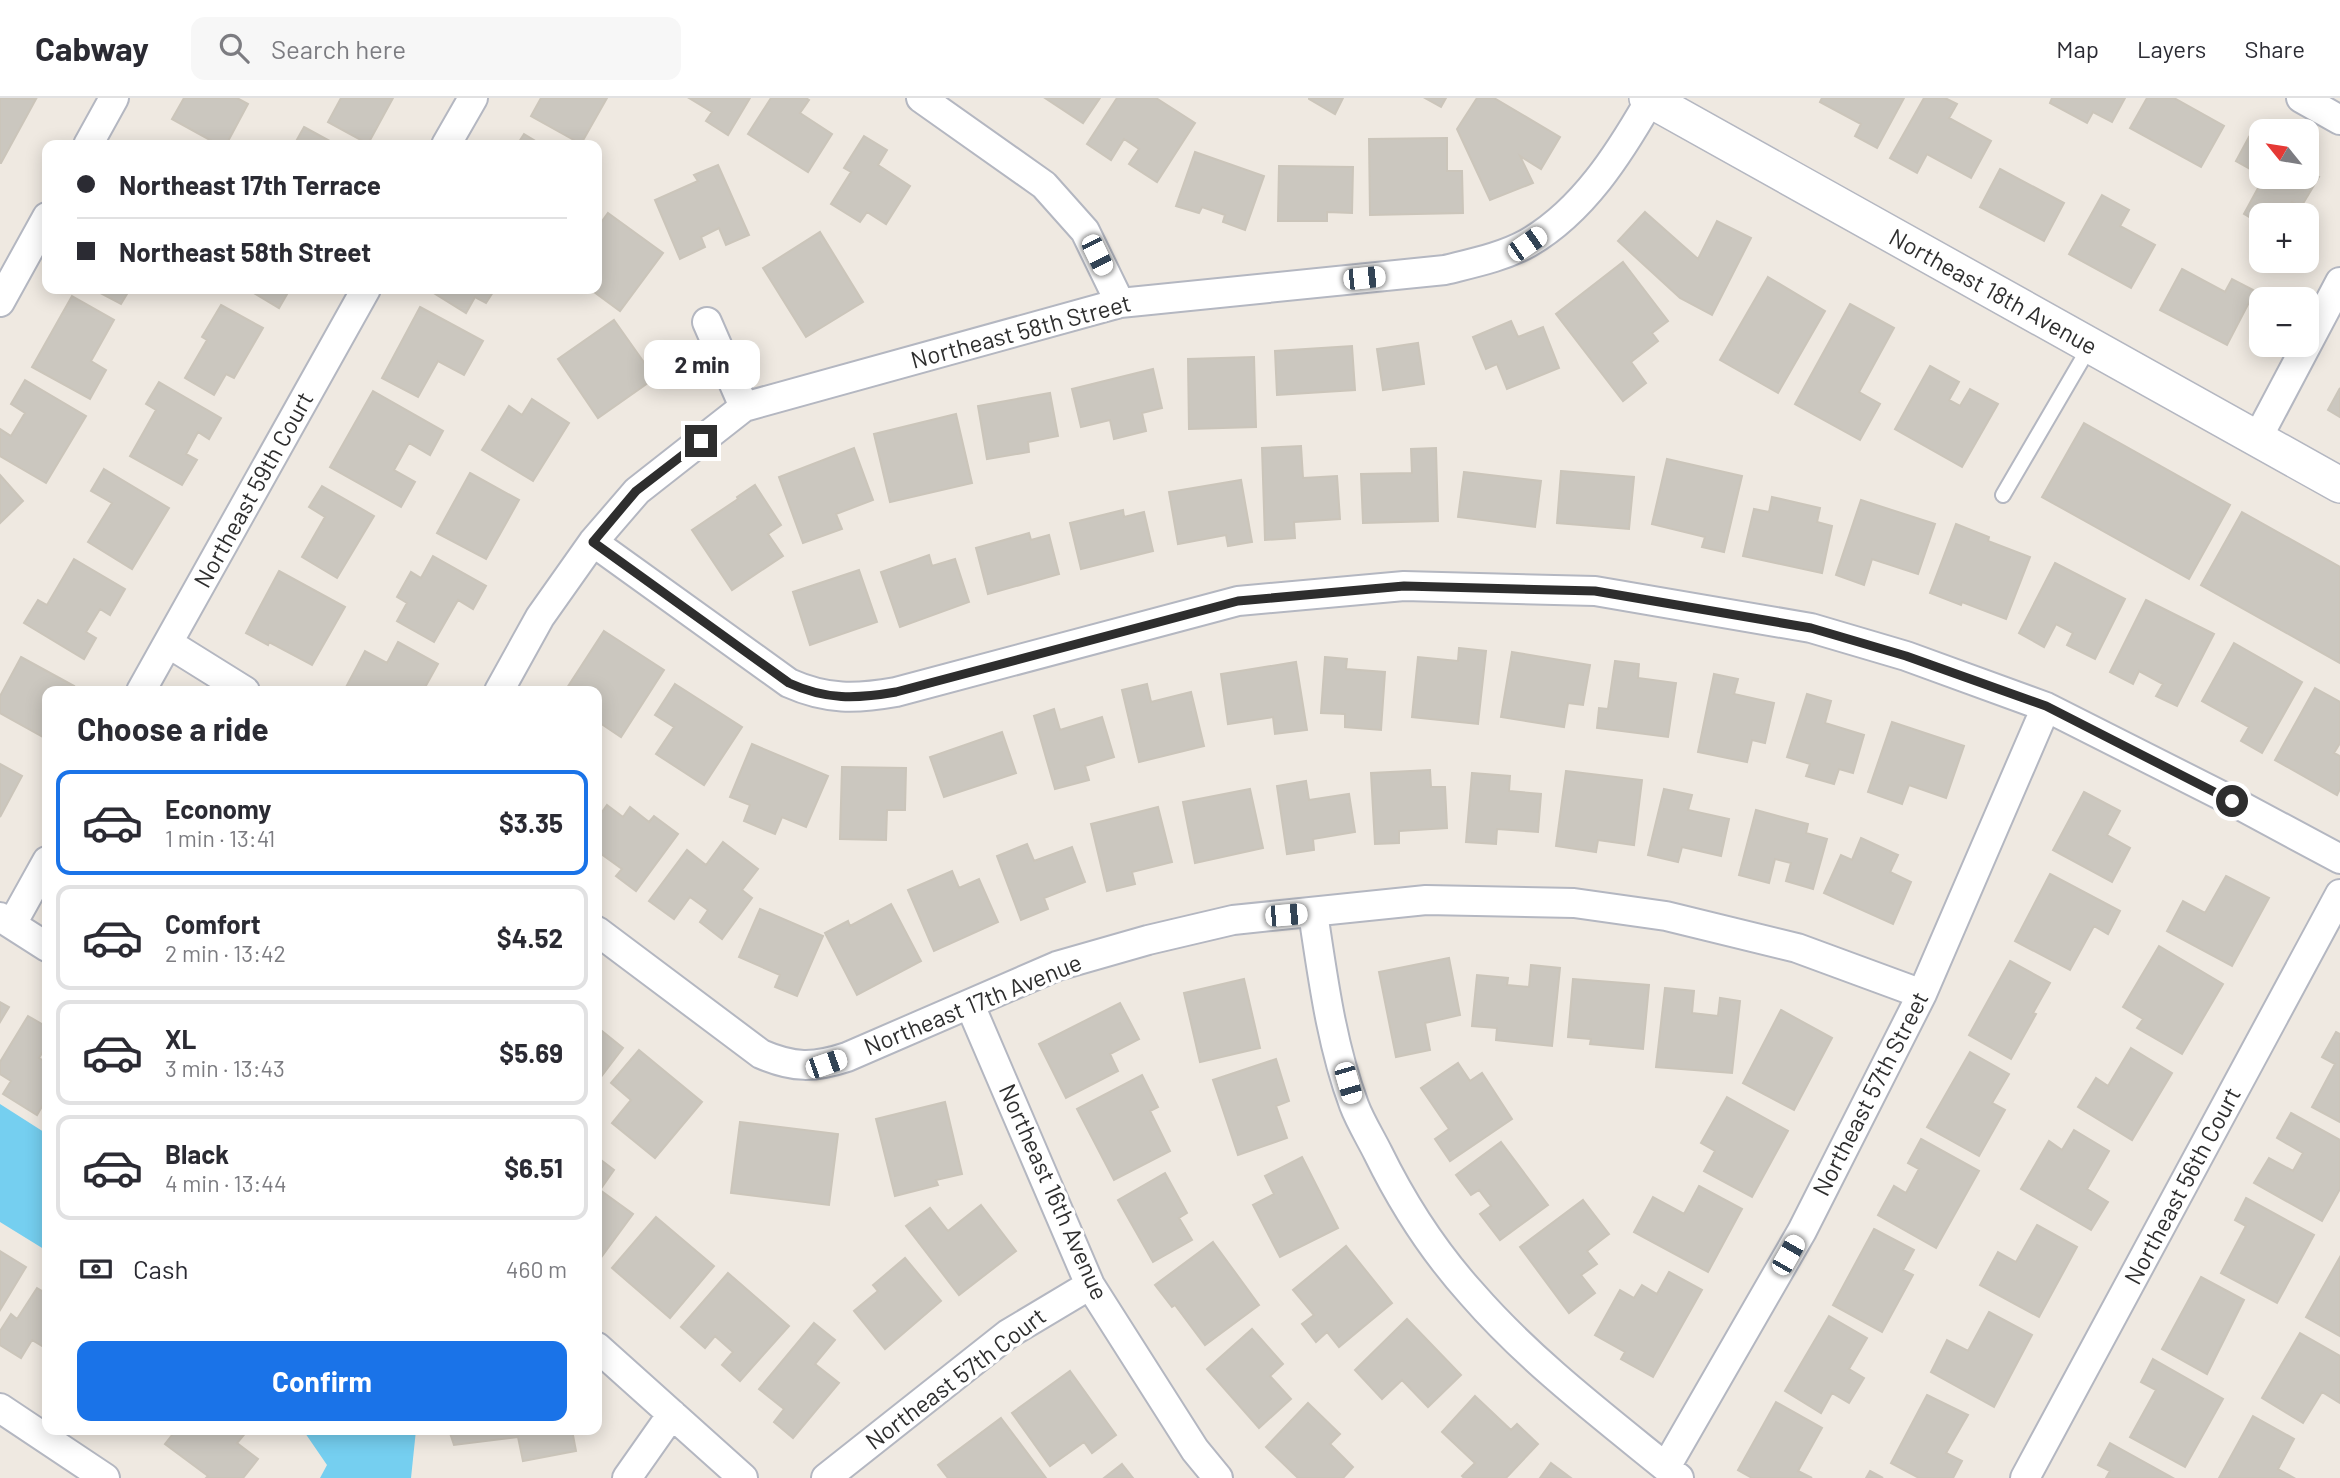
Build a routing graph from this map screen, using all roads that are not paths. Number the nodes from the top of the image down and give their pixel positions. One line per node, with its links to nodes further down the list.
1 (114, 98): 7 (street)
2 (473, 98): 8 (street)
3 (921, 98): 13 (street)
4 (2301, 98): 6 (street)
5 (1649, 99): 13 (street, Northeast 58th Street); 15 (street, Northeast 18th Avenue)
6 (2340, 120)
7 (91, 140)
8 (449, 140)
9 (42, 226): 12 (street)
10 (2340, 282): 17 (street)
11 (363, 294): 21 (street, Northeast 59th Court)
12 (0, 302)
13 (1120, 303): 16 (street, Northeast 58th Street)
14 (707, 322): 16 (street)
15 (2090, 346): 17 (street, Northeast 18th Avenue); 19 (lane)
16 (744, 407): 20 (street, Northeast 58th Street)
17 (2257, 439): 18 (street, Northeast 18th Avenue)
18 (2340, 485)
19 (2003, 495)
20 (593, 542): 24 (street, Northeast 58th Street); 25 (street)
21 (168, 643): 22 (street, Northeast 59th Court); 23 (street)
22 (144, 686)
23 (237, 686)
24 (502, 686)
25 (2046, 706): 26 (street); 33 (street, Northeast 57th Street)
26 (2340, 859)
27 (42, 868): 30 (street)
28 (2340, 894): 45 (street, Northeast 56th Court)
29 (1313, 913): 33 (street, Northeast 17th Avenue); 34 (street, Northeast 17th Avenue); 39 (street)
30 (6, 921): 32 (street)
31 (602, 935): 34 (street, Northeast 17th Avenue)
32 (42, 944)
33 (1922, 994): 39 (street, Northeast 57th Street)
34 (970, 1004): 35 (street, Northeast 16th Avenue)
35 (1090, 1285): 43 (street, Northeast 57th Court); 44 (street, Northeast 16th Avenue)
36 (602, 1351): 38 (street)
37 (0, 1408): 40 (street)
38 (672, 1414): 41 (street); 42 (street)
39 (1672, 1473)
40 (105, 1478)
41 (627, 1478)
42 (743, 1478)
43 (826, 1478)
44 (1218, 1478)
45 (2025, 1478)

